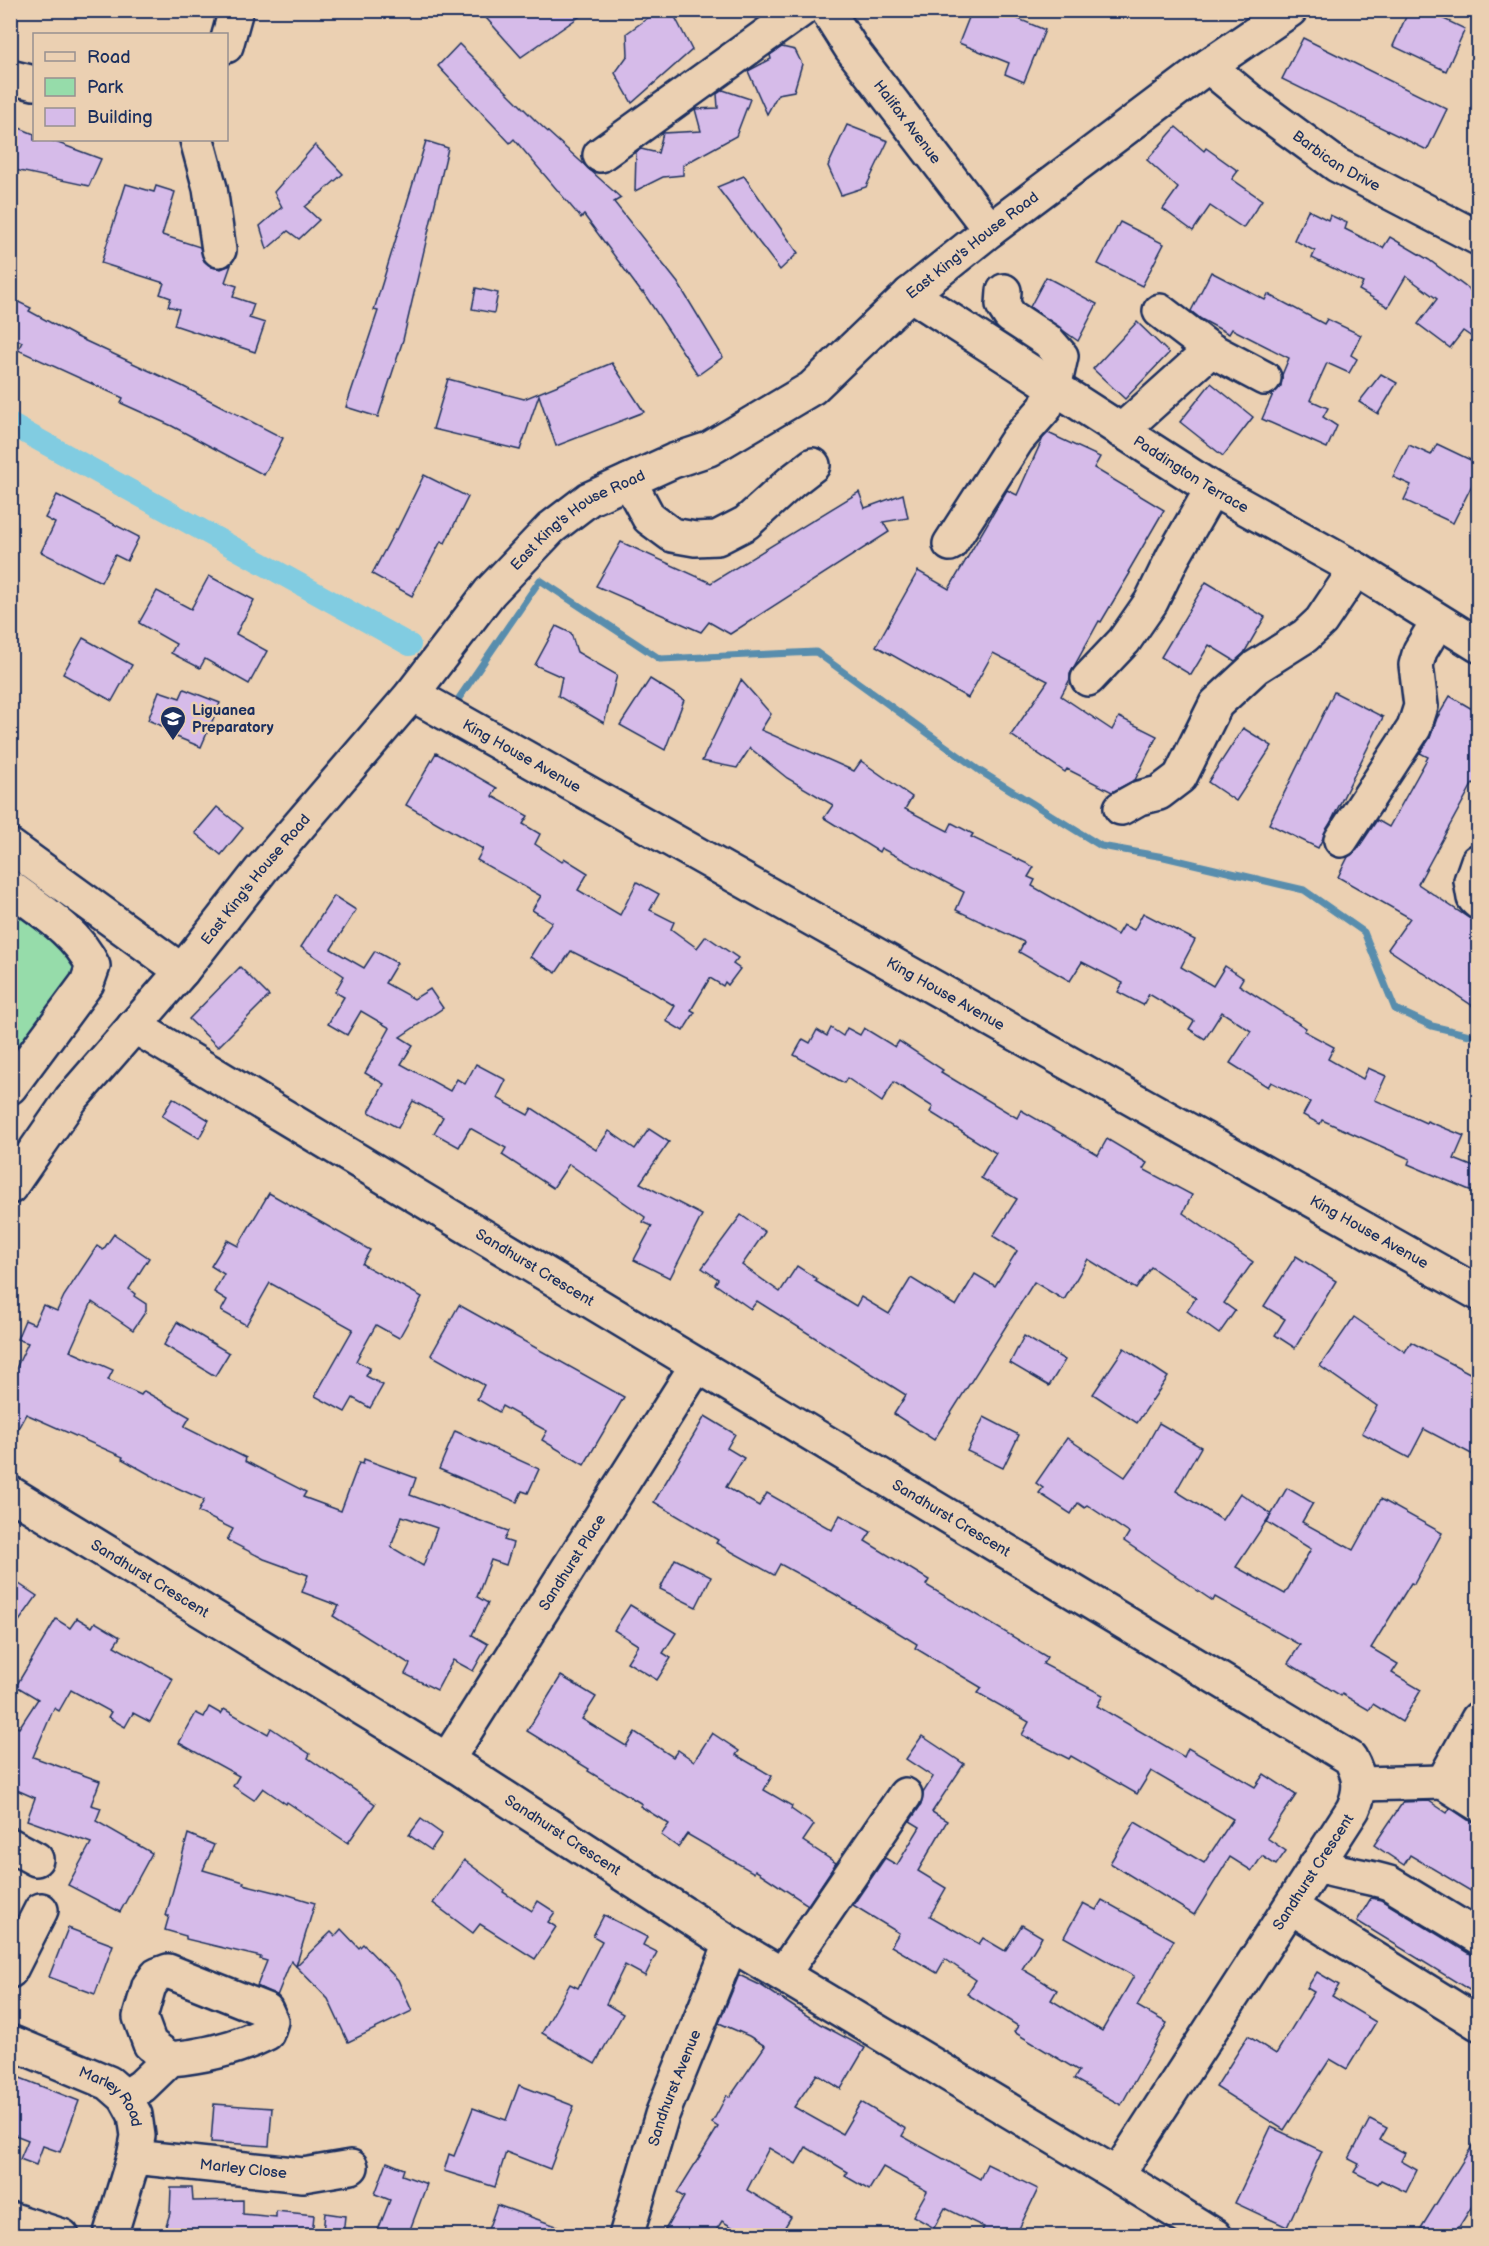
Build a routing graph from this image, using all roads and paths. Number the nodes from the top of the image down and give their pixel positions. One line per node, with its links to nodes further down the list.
1 (236, 10): 5 (street)
2 (801, 10): 10 (street)
3 (827, 10): 11 (street, Halifax Avenue)
4 (1290, 10): 6 (street, East King's House Road)
5 (228, 39)
6 (1208, 66): 11 (street, East King's House Road); 12 (street, Barbican Drive)
7 (10, 77): 8 (street)
8 (33, 83)
9 (196, 141): 13 (street)
10 (600, 154)
11 (990, 230): 15 (street, East King's House Road)
12 (1479, 238)
13 (219, 250)
14 (1004, 291): 19 (street)
15 (910, 294): 19 (street, Paddington Terrace); 22 (street, East King's House Road)
16 (1160, 311): 17 (street)
17 (1211, 350): 18 (street); 20 (street)
18 (1264, 378)
19 (1054, 388): 20 (street, Paddington Terrace); 24 (street)
20 (1120, 431): 23 (street, Paddington Terrace)
21 (813, 465): 22 (street)
22 (629, 481): 29 (street, East King's House Road)
23 (1212, 489): 25 (street, Paddington Terrace); 28 (street)
24 (950, 544)
25 (1356, 570): 26 (street, Paddington Terrace); 30 (street)
26 (1438, 621): 27 (street, Paddington Terrace); 31 (street)
27 (1479, 645)
28 (1088, 680)
29 (412, 694): 36 (street, East King's House Road); 40 (street, King House Avenue)
30 (1121, 808)
31 (1341, 840)
32 (10, 846): 36 (street)
33 (1479, 861): 35 (street)
34 (10, 887): 38 (street)
35 (1479, 902)
36 (182, 971): 37 (street, East King's House Road)
37 (134, 1026): 39 (street, East King's House Road); 41 (street, Sandhurst Crescent)
38 (10, 1087)
39 (10, 1187)
40 (1479, 1293)
41 (697, 1365): 44 (street, Sandhurst Place); 47 (street, Sandhurst Crescent)
42 (10, 1492): 44 (street, Sandhurst Crescent)
43 (1479, 1719): 46 (street)
44 (447, 1760): 54 (street, Sandhurst Crescent)
45 (1479, 1778): 46 (street)
46 (1443, 1782): 47 (street); 49 (street)
47 (1360, 1784): 50 (street, Sandhurst Crescent)
48 (905, 1795): 56 (street)
49 (1479, 1804)
50 (1316, 1865): 51 (street, Sandhurst Crescent); 53 (street)
51 (1291, 1907): 57 (street); 63 (street, Sandhurst Crescent)
52 (40, 1910): 55 (street)
53 (1479, 1937)
54 (731, 1944): 56 (street, Sandhurst Crescent); 67 (street, Sandhurst Avenue)
55 (10, 1971)
56 (783, 1974): 63 (street, Sandhurst Crescent)
57 (1479, 2023)
58 (10, 2042): 60 (street, Marley Road)
59 (170, 2059): 60 (street)
60 (125, 2097): 61 (street, Marley Road)
61 (134, 2157): 62 (street, Marley Close); 66 (street, Marley Road)
62 (351, 2167)
63 (1117, 2175): 68 (street, Sandhurst Crescent)
64 (10, 2219): 65 (street)
65 (62, 2235)
66 (110, 2235)
67 (626, 2235)
68 (1212, 2235)

